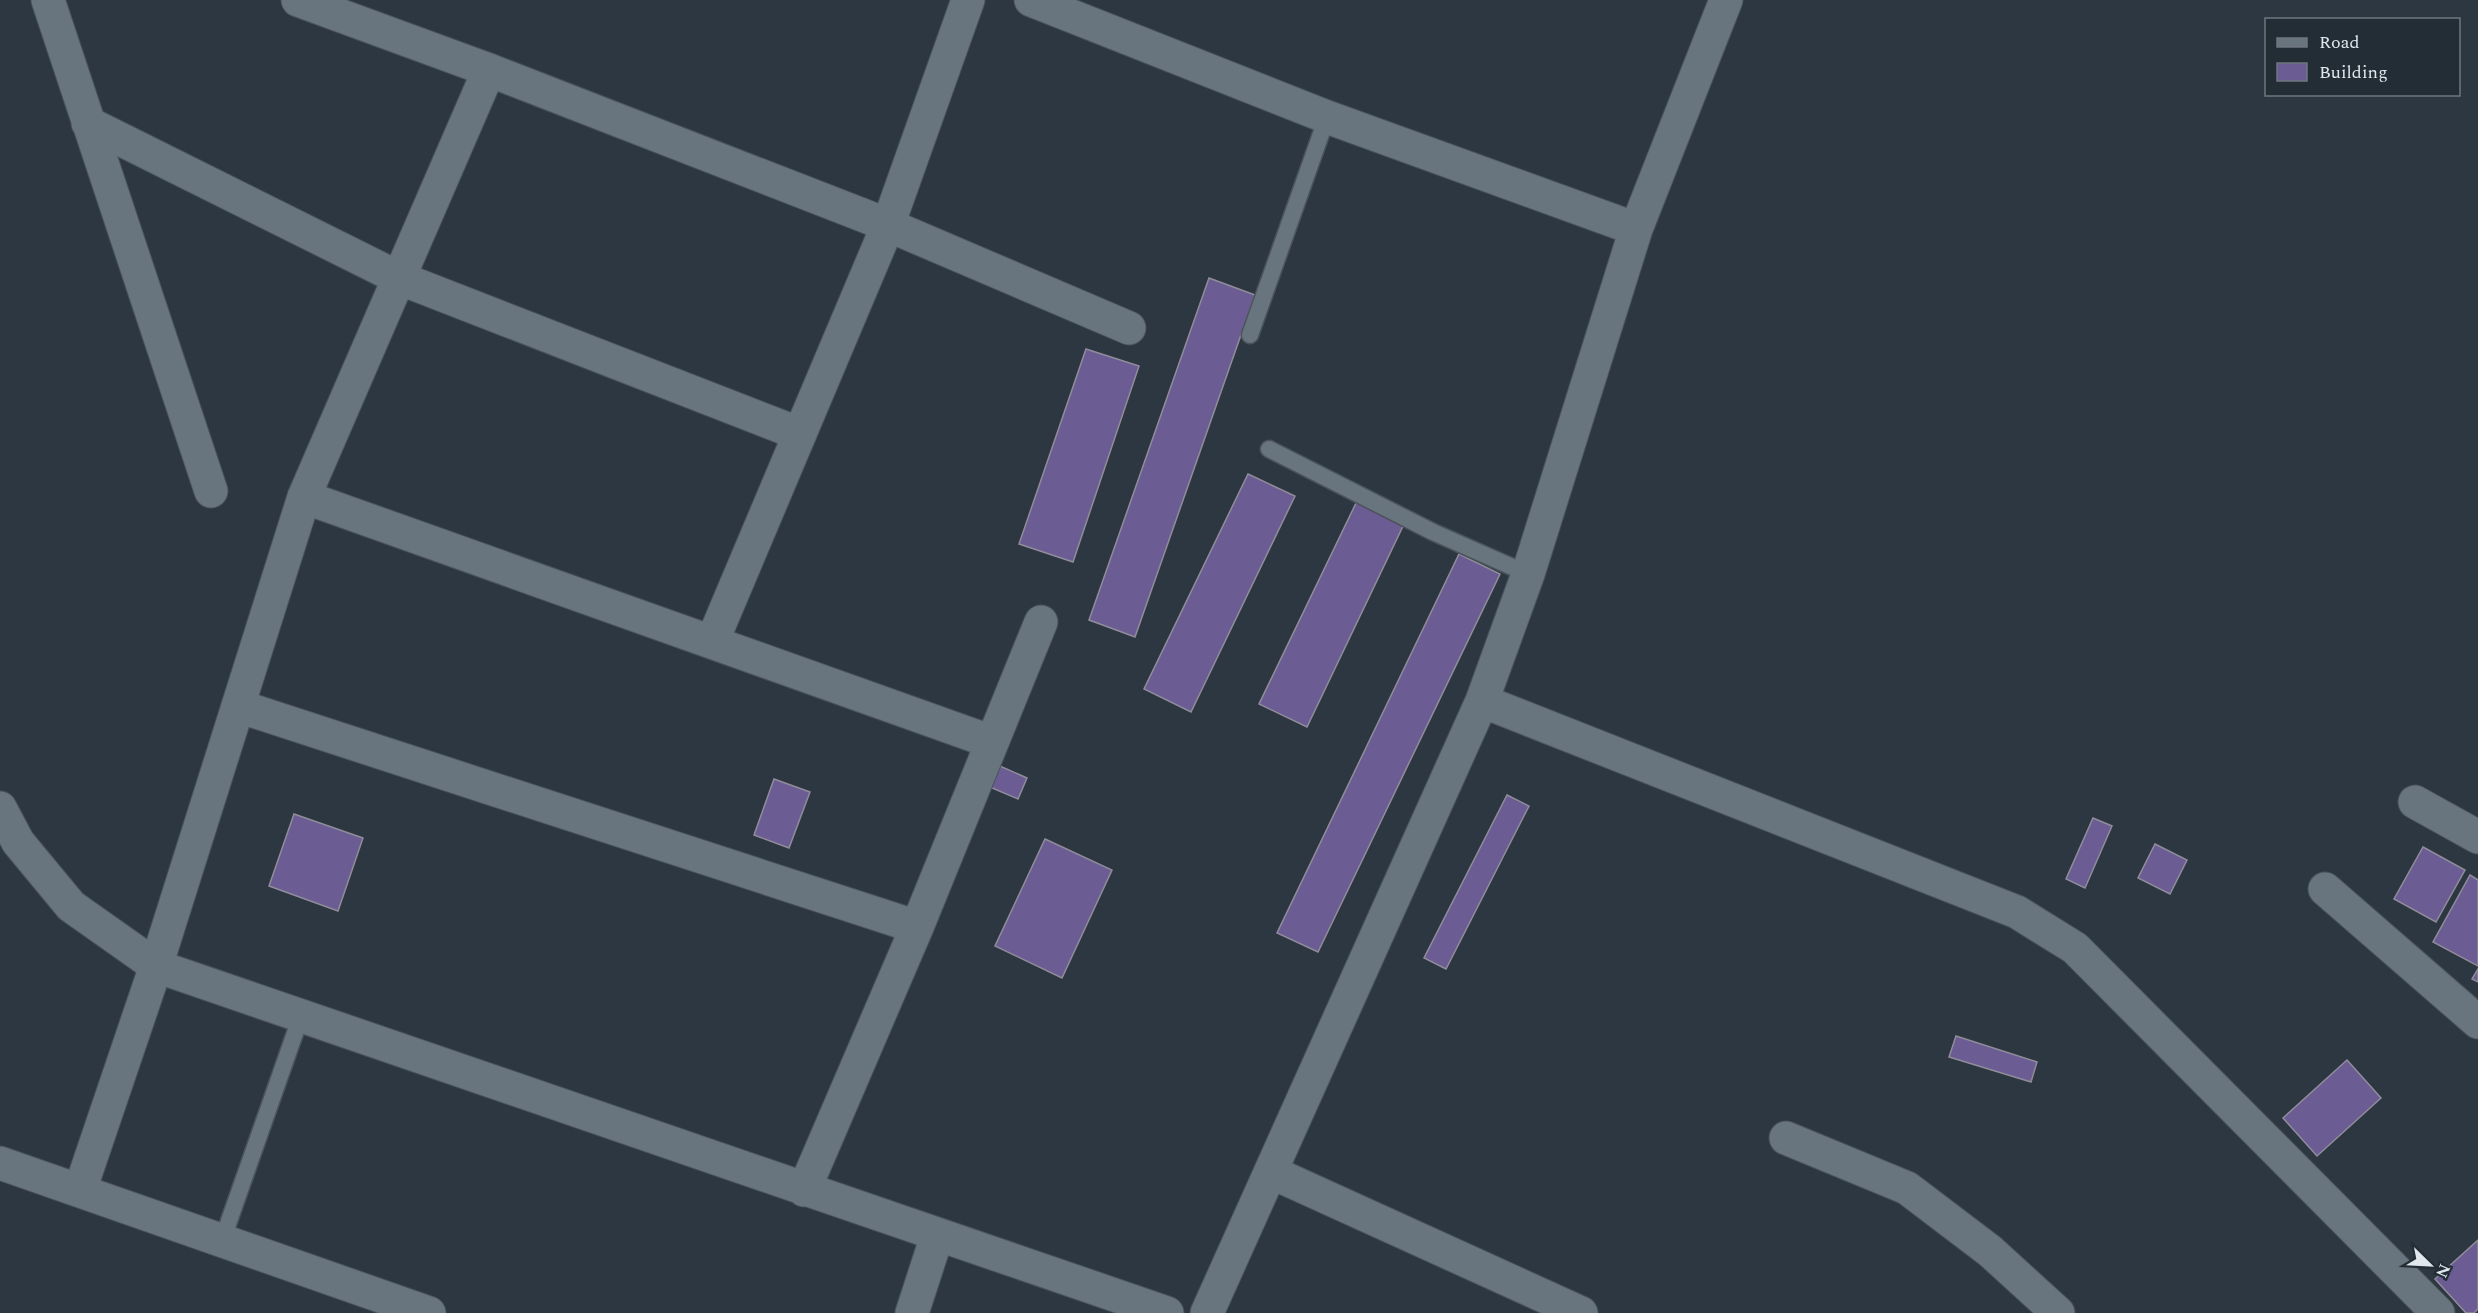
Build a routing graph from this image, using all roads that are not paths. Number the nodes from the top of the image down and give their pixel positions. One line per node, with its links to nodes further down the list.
1 (48, 0): 8 (street)
2 (298, 0): 6 (street)
3 (968, 0): 9 (street)
4 (1031, 0): 7 (street)
5 (1726, 0): 10 (street)
6 (489, 70): 9 (street); 11 (street)
7 (1327, 117): 10 (street); 13 (lane)
8 (88, 123): 11 (street); 16 (street)
9 (888, 225): 12 (street); 14 (street)
10 (1636, 229): 18 (street)
11 (399, 278): 14 (street); 17 (street)
12 (1129, 328)
13 (1250, 335)
14 (800, 434): 20 (street)
15 (1269, 448): 18 (lane)
16 (211, 491)
17 (304, 497): 20 (street); 22 (street)
18 (1528, 574): 21 (street)
19 (1041, 622): 23 (street)
20 (712, 642): 23 (street)
21 (1482, 701): 34 (street); 45 (street)
22 (238, 706): 28 (street); 29 (street)
23 (992, 742): 28 (street)
24 (2415, 802): 26 (street)
25 (0, 808): 29 (street)
26 (2478, 837)
27 (2325, 889): 31 (street)
28 (917, 927): 35 (street)
29 (156, 966): 30 (street); 36 (street)
30 (301, 1016): 35 (street); 38 (lane)
31 (2478, 1022)
32 (1786, 1138): 44 (street)
33 (0, 1162): 36 (street)
34 (1271, 1172): 42 (street); 43 (street)
35 (804, 1190): 37 (street)
36 (80, 1191): 38 (street)
37 (937, 1236): 40 (street); 41 (street)
38 (222, 1240): 39 (street)
39 (429, 1313)
40 (912, 1313)
41 (1167, 1313)
42 (1207, 1313)
43 (1581, 1313)
44 (2058, 1313)
45 (2438, 1313)

